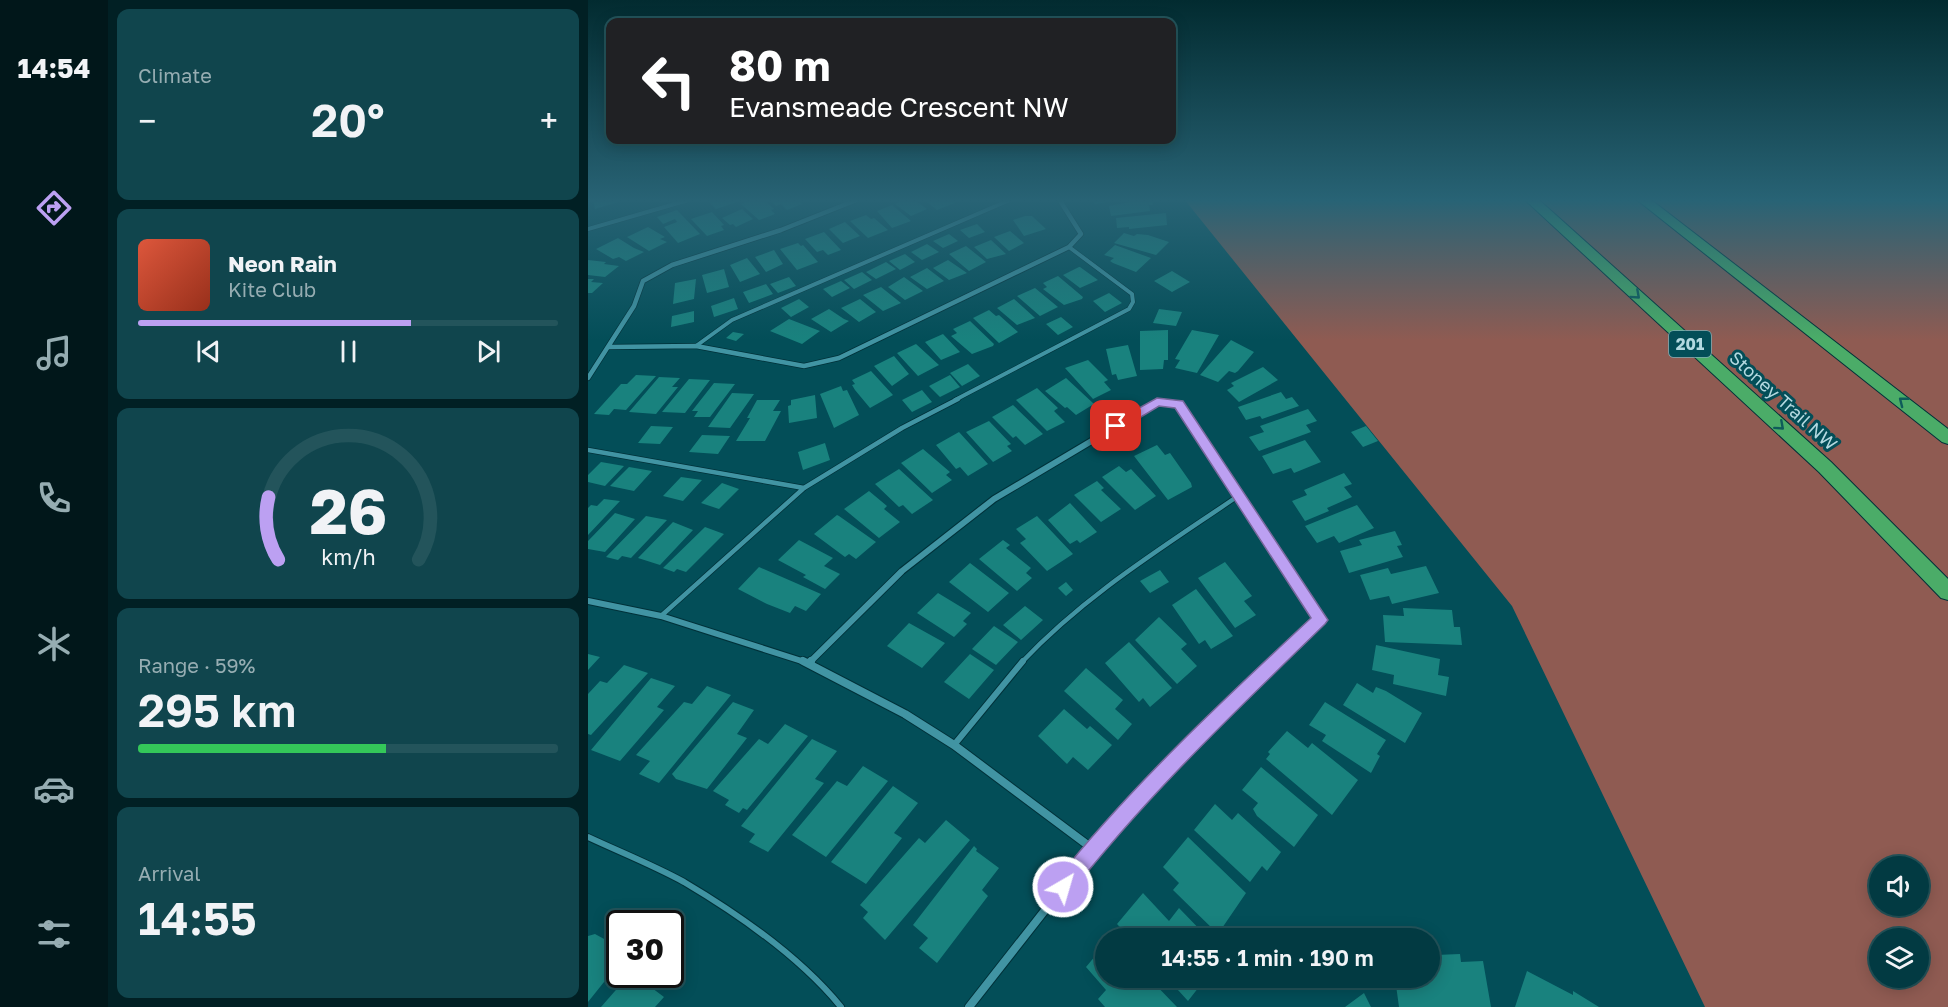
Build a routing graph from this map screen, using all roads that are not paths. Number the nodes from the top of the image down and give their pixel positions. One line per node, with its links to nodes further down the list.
1 (731, 246): 7 (street)
2 (903, 246): 6 (lane)
3 (1581, 246): 12 (highway, Stoney Trail NW / 201, one-way to 12)
4 (1702, 246): 9 (highway, one-way to 4)
5 (1069, 247): 6 (street); 11 (lane)
6 (696, 346): 7 (street)
7 (610, 347): 8 (street)
8 (588, 378)
9 (1948, 438)
10 (588, 450): 11 (lane)
11 (804, 488): 17 (lane)
12 (1848, 491): 14 (highway, Stoney Trail NW / 201); 16 (highway)
13 (1238, 496): 18 (street); 19 (lane); 21 (street)
14 (1948, 592)
15 (588, 601): 17 (street)
16 (1948, 603)
17 (661, 616): 18 (street)
18 (809, 663): 19 (street)
19 (954, 745): 21 (street)
20 (588, 837): 22 (lane)
21 (1093, 849): 23 (street)
22 (841, 1007)
23 (969, 1007)

